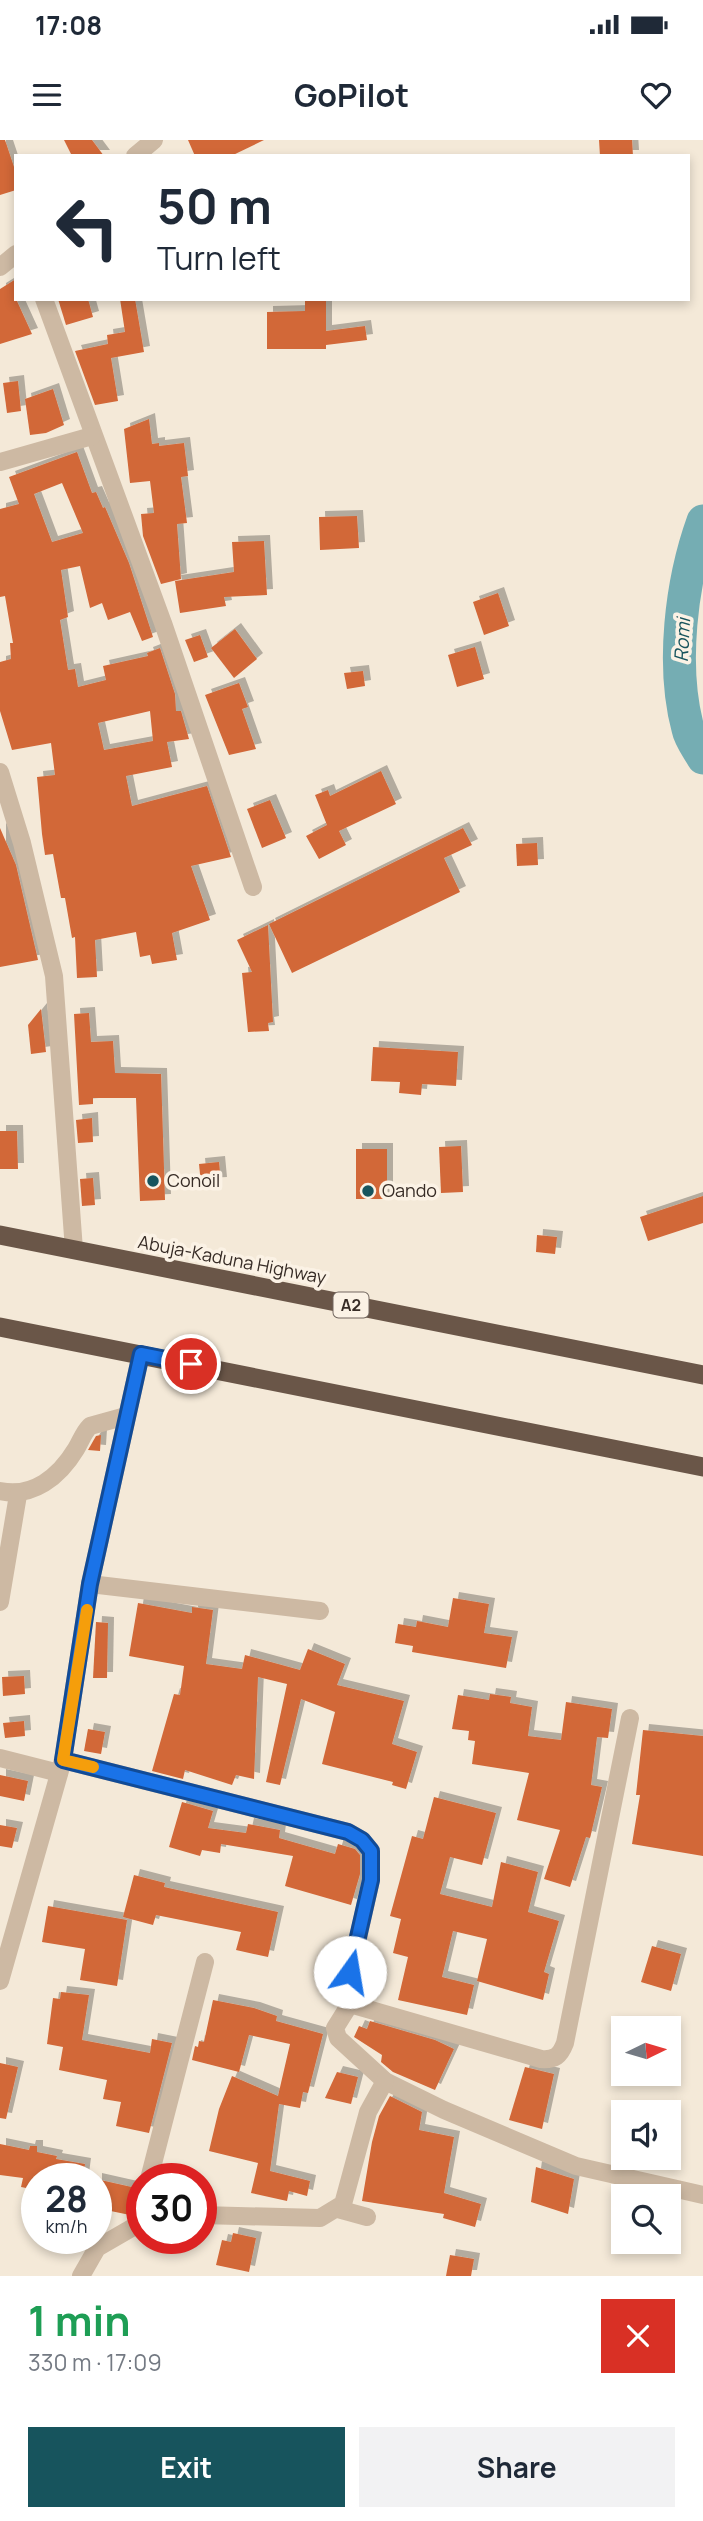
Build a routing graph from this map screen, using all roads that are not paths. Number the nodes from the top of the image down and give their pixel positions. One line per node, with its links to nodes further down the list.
1 (154, 140): 2 (street)
2 (137, 154)
3 (14, 256): 4 (street)
4 (0, 267)
5 (45, 301): 6 (street)
6 (92, 436): 7 (street); 9 (street)
7 (0, 462)
8 (0, 772): 11 (street)
9 (253, 887)
10 (0, 1235): 11 (highway, Abuja-Kaduna Highway / A2)
11 (74, 1250): 14 (highway, Abuja-Kaduna Highway / A2)
12 (0, 1327): 13 (highway)
13 (141, 1354): 15 (street); 16 (highway)
14 (703, 1375)
15 (126, 1416): 18 (street); 19 (street)
16 (698, 1466)
17 (0, 1491): 18 (street)
18 (18, 1495): 20 (street)
19 (90, 1584): 21 (street); 24 (street)
20 (0, 1602)
21 (320, 1611)
22 (630, 1718): 27 (street)
23 (0, 1758): 24 (street)
24 (61, 1766): 26 (street); 27 (street)
25 (205, 1962): 29 (street)
26 (0, 1981)
27 (351, 2004): 28 (street)
28 (385, 2081): 30 (street); 31 (street)
29 (153, 2163)
30 (703, 2194)
31 (338, 2209): 32 (street); 33 (street)
32 (217, 2215)
33 (367, 2217)
34 (126, 2231): 35 (street)
35 (81, 2276)

